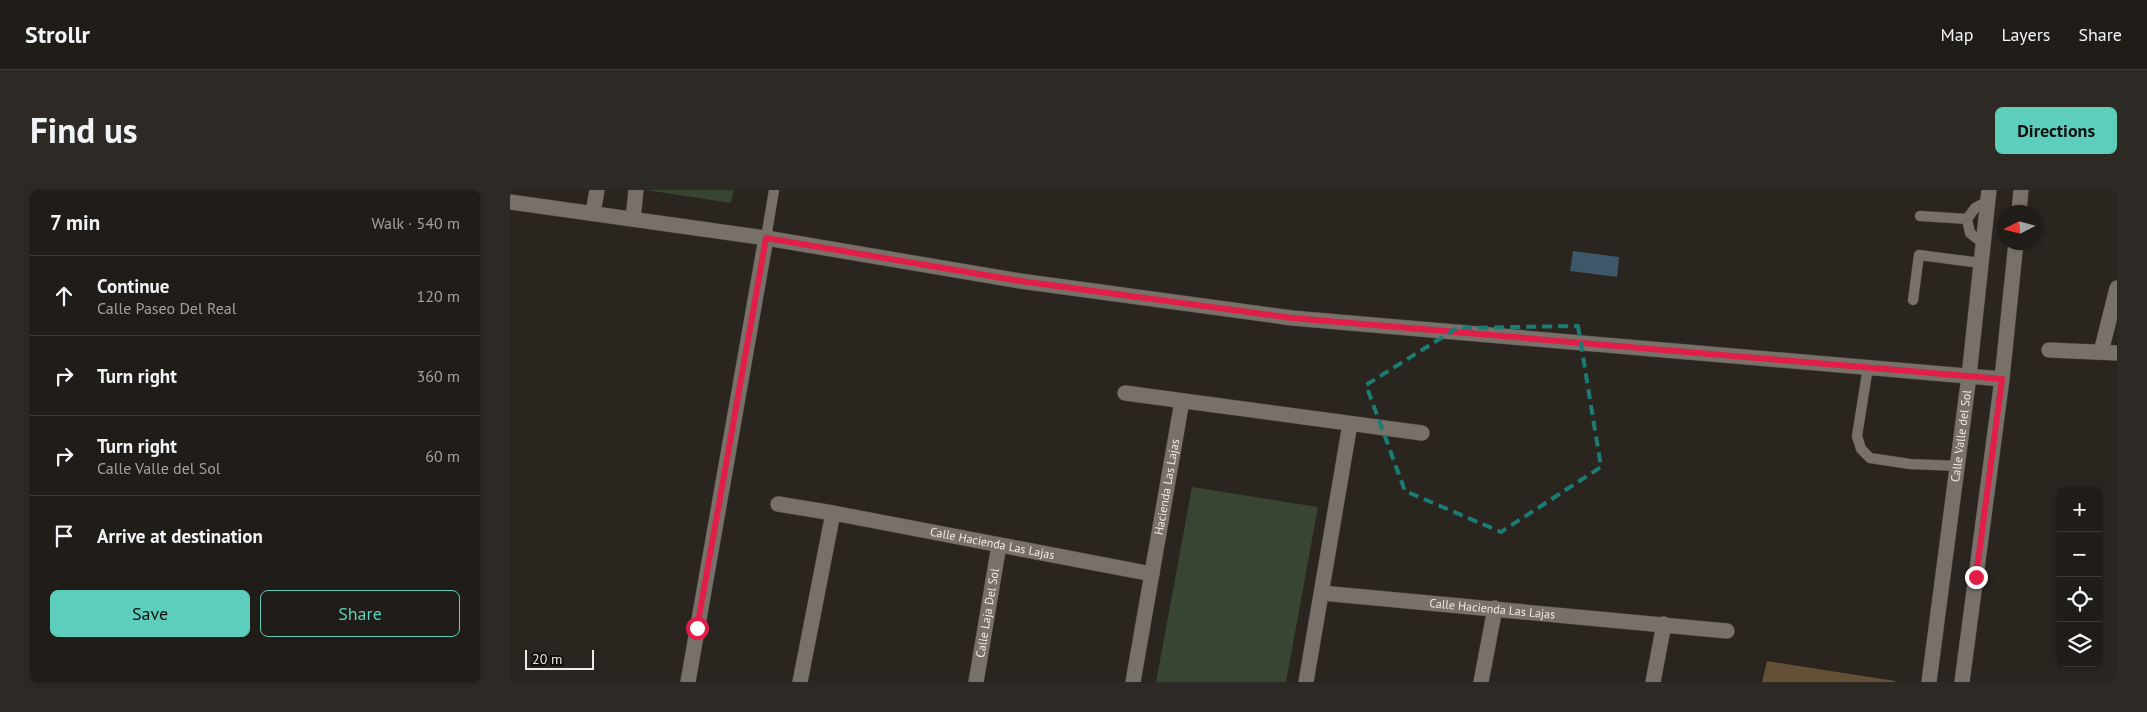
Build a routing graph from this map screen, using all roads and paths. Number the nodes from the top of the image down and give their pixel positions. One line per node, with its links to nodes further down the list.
1 (597, 190): 8 (street)
2 (636, 190): 10 (street)
3 (774, 190): 12 (lane)
4 (2021, 190): 7 (street)
5 (1989, 196): 11 (lane); 13 (street, Calle Valle del Sol)
6 (510, 202): 8 (street)
7 (2020, 205)
8 (593, 212): 10 (street)
9 (1920, 216): 11 (lane)
10 (633, 219): 12 (street)
11 (1967, 219): 13 (lane)
12 (766, 238): 21 (street); 37 (street)
13 (1984, 244): 15 (street, Calle Valle del Sol)
14 (2015, 250): 23 (street)
15 (1981, 263): 17 (lane); 22 (street, Calle Valle del Sol)
16 (2117, 288): 19 (street)
17 (1913, 300)
18 (2049, 350): 19 (street)
19 (2101, 352): 20 (street)
20 (2117, 353)
21 (1868, 367): 22 (street); 28 (lane)
22 (1970, 376): 23 (street); 28 (street, Calle Valle del Sol)
23 (2002, 379): 45 (street)
24 (1125, 393): 25 (street)
25 (1182, 401): 26 (street); 32 (street, Hacienda Las Lajas)
26 (1350, 424): 27 (street); 33 (street)
27 (1422, 433)
28 (1958, 466): 44 (street, Calle Valle del Sol)
29 (778, 504): 30 (street, Calle Hacienda Las Lajas)
30 (832, 513): 31 (street, Calle Hacienda Las Lajas); 38 (street)
31 (999, 545): 32 (street, Calle Hacienda Las Lajas); 39 (street, Calle Laja Del Sol)
32 (1152, 574): 40 (street, Hacienda Las Lajas)
33 (1322, 593): 34 (street, Calle Hacienda Las Lajas); 41 (street)
34 (1495, 608): 35 (street, Calle Hacienda Las Lajas); 42 (street)
35 (1664, 624): 36 (street, Calle Hacienda Las Lajas); 43 (street)
36 (1727, 631)
37 (688, 682)
38 (800, 682)
39 (976, 682)
40 (1133, 682)
41 (1306, 682)
42 (1481, 682)
43 (1654, 682)
44 (1929, 682)
45 (1962, 682)

